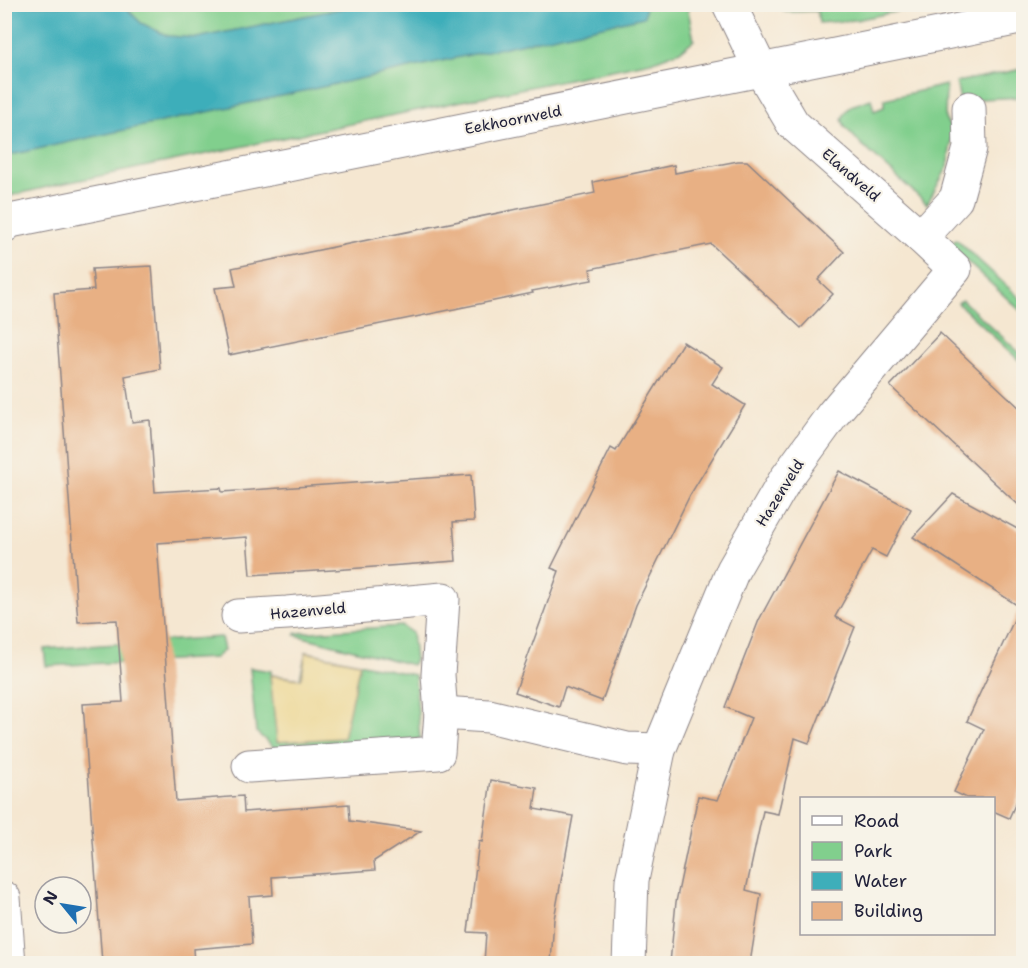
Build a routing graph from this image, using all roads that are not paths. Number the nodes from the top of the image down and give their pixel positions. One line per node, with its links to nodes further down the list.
1 (729, 4): 3 (street, Elandveld)
2 (1023, 17): 3 (street, Eekhoornveld)
3 (762, 69): 5 (street, Eekhoornveld); 6 (street, Elandveld)
4 (969, 108): 6 (street)
5 (4, 226)
6 (921, 237): 7 (street, Elandveld)
7 (955, 269): 10 (street, Hazenveld)
8 (238, 616): 9 (street, Hazenveld)
9 (441, 713): 10 (street); 11 (street, Hazenveld)
10 (659, 750): 14 (street, Hazenveld)
11 (249, 765)
12 (4, 897): 13 (street)
13 (9, 963)
14 (629, 963)

